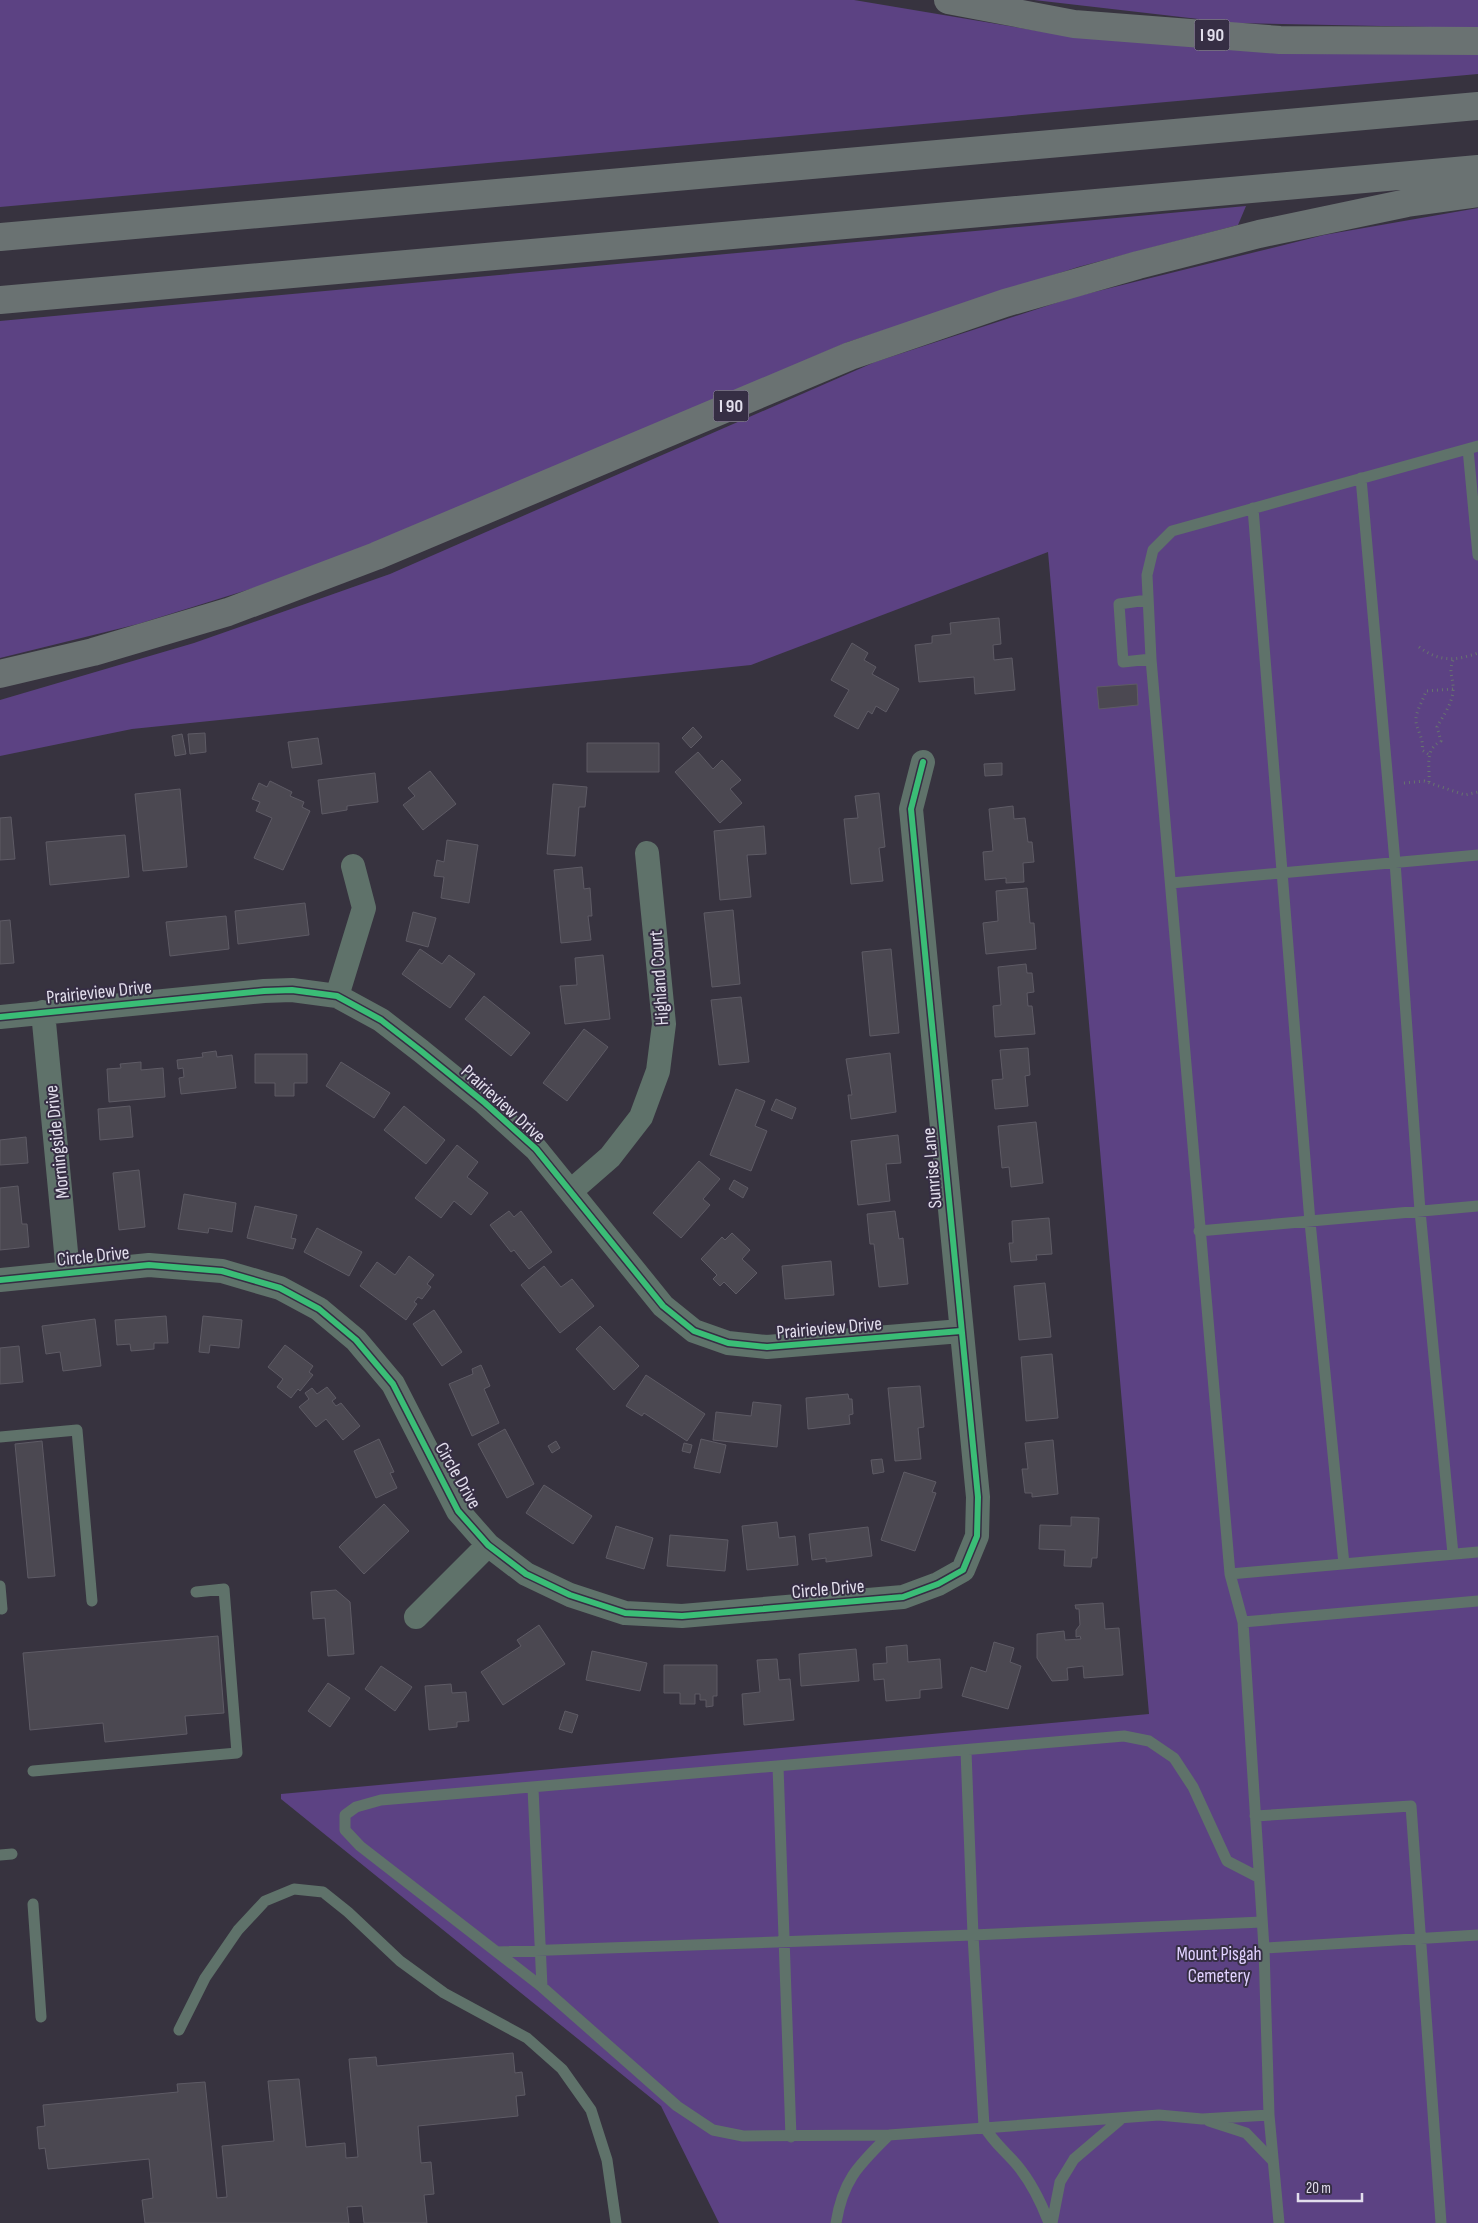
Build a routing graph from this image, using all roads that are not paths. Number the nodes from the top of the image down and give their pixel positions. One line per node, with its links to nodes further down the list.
1 (948, 0): 2 (highway, I 90)
2 (1478, 41)
3 (1478, 106): 6 (highway)
4 (1478, 169): 7 (highway)
5 (1478, 193): 14 (highway, I 90)
6 (0, 237)
7 (0, 300)
8 (1473, 448): 9 (lane); 11 (lane)
9 (1361, 478): 10 (lane); 18 (lane)
10 (1253, 508): 12 (lane); 20 (lane)
11 (1478, 555)
12 (1147, 600): 13 (lane); 13 (lane)
13 (1151, 659): 21 (lane)
14 (0, 674)
15 (923, 762): 32 (street, Sunrise Lane)
16 (647, 853): 25 (street, Highland Court)
17 (1478, 855): 18 (lane)
18 (1395, 862): 20 (lane); 27 (lane)
19 (353, 866): 22 (street)
20 (1284, 872): 21 (lane); 28 (lane)
21 (1171, 883): 29 (lane)
22 (337, 996): 23 (street, Prairieview Drive); 25 (street, Prairieview Drive)
23 (42, 1012): 24 (street, Prairieview Drive); 30 (street, Morningside Drive)
24 (0, 1017)
25 (571, 1191): 32 (street, Prairieview Drive)
26 (1478, 1206): 27 (lane)
27 (1420, 1211): 28 (lane); 36 (lane)
28 (1310, 1222): 29 (lane); 37 (lane)
29 (1199, 1232): 39 (lane)
30 (68, 1273): 31 (street, Circle Drive); 34 (street, Circle Drive)
31 (0, 1280)
32 (961, 1330): 38 (street, Sunrise Lane)
33 (0, 1437): 42 (lane)
34 (488, 1544): 38 (street, Circle Drive); 45 (street)
35 (1478, 1552): 36 (lane)
36 (1453, 1554): 37 (lane)
37 (1344, 1564): 39 (lane)
38 (963, 1570)
39 (1230, 1574): 46 (lane)
40 (0, 1586): 44 (lane)
41 (196, 1592): 49 (lane)
42 (92, 1601)
43 (1478, 1601): 46 (lane)
44 (2, 1609)
45 (416, 1617)
46 (1243, 1622): 51 (lane)
47 (966, 1751): 48 (lane); 52 (lane); 55 (lane)
48 (778, 1766): 50 (lane); 58 (lane)
49 (33, 1771)
50 (533, 1788): 60 (lane); 61 (lane)
51 (1255, 1816): 52 (lane); 57 (lane)
52 (1258, 1877): 54 (lane)
53 (33, 1904): 63 (lane)
54 (1262, 1922): 55 (lane); 59 (lane)
55 (973, 1935): 58 (lane); 68 (lane)
56 (1478, 1935): 57 (lane)
57 (1422, 1939): 59 (lane); 76 (lane)
58 (783, 1943): 60 (lane); 70 (lane)
59 (1264, 1948): 65 (lane)
60 (540, 1951): 61 (lane); 62 (lane)
61 (497, 1952): 62 (lane)
62 (542, 1988): 70 (lane)
63 (41, 2018)
64 (179, 2030): 72 (lane)
65 (1269, 2115): 67 (lane); 71 (lane)
66 (1121, 2119): 67 (lane); 68 (lane); 74 (lane)
67 (1202, 2119): 71 (lane)
68 (984, 2126): 69 (lane); 74 (lane)
69 (889, 2135): 70 (lane); 73 (lane)
70 (791, 2137)
71 (1272, 2160): 75 (lane)
72 (616, 2223)
73 (836, 2223)
74 (1050, 2223)
75 (1279, 2223)
76 (1441, 2223)

